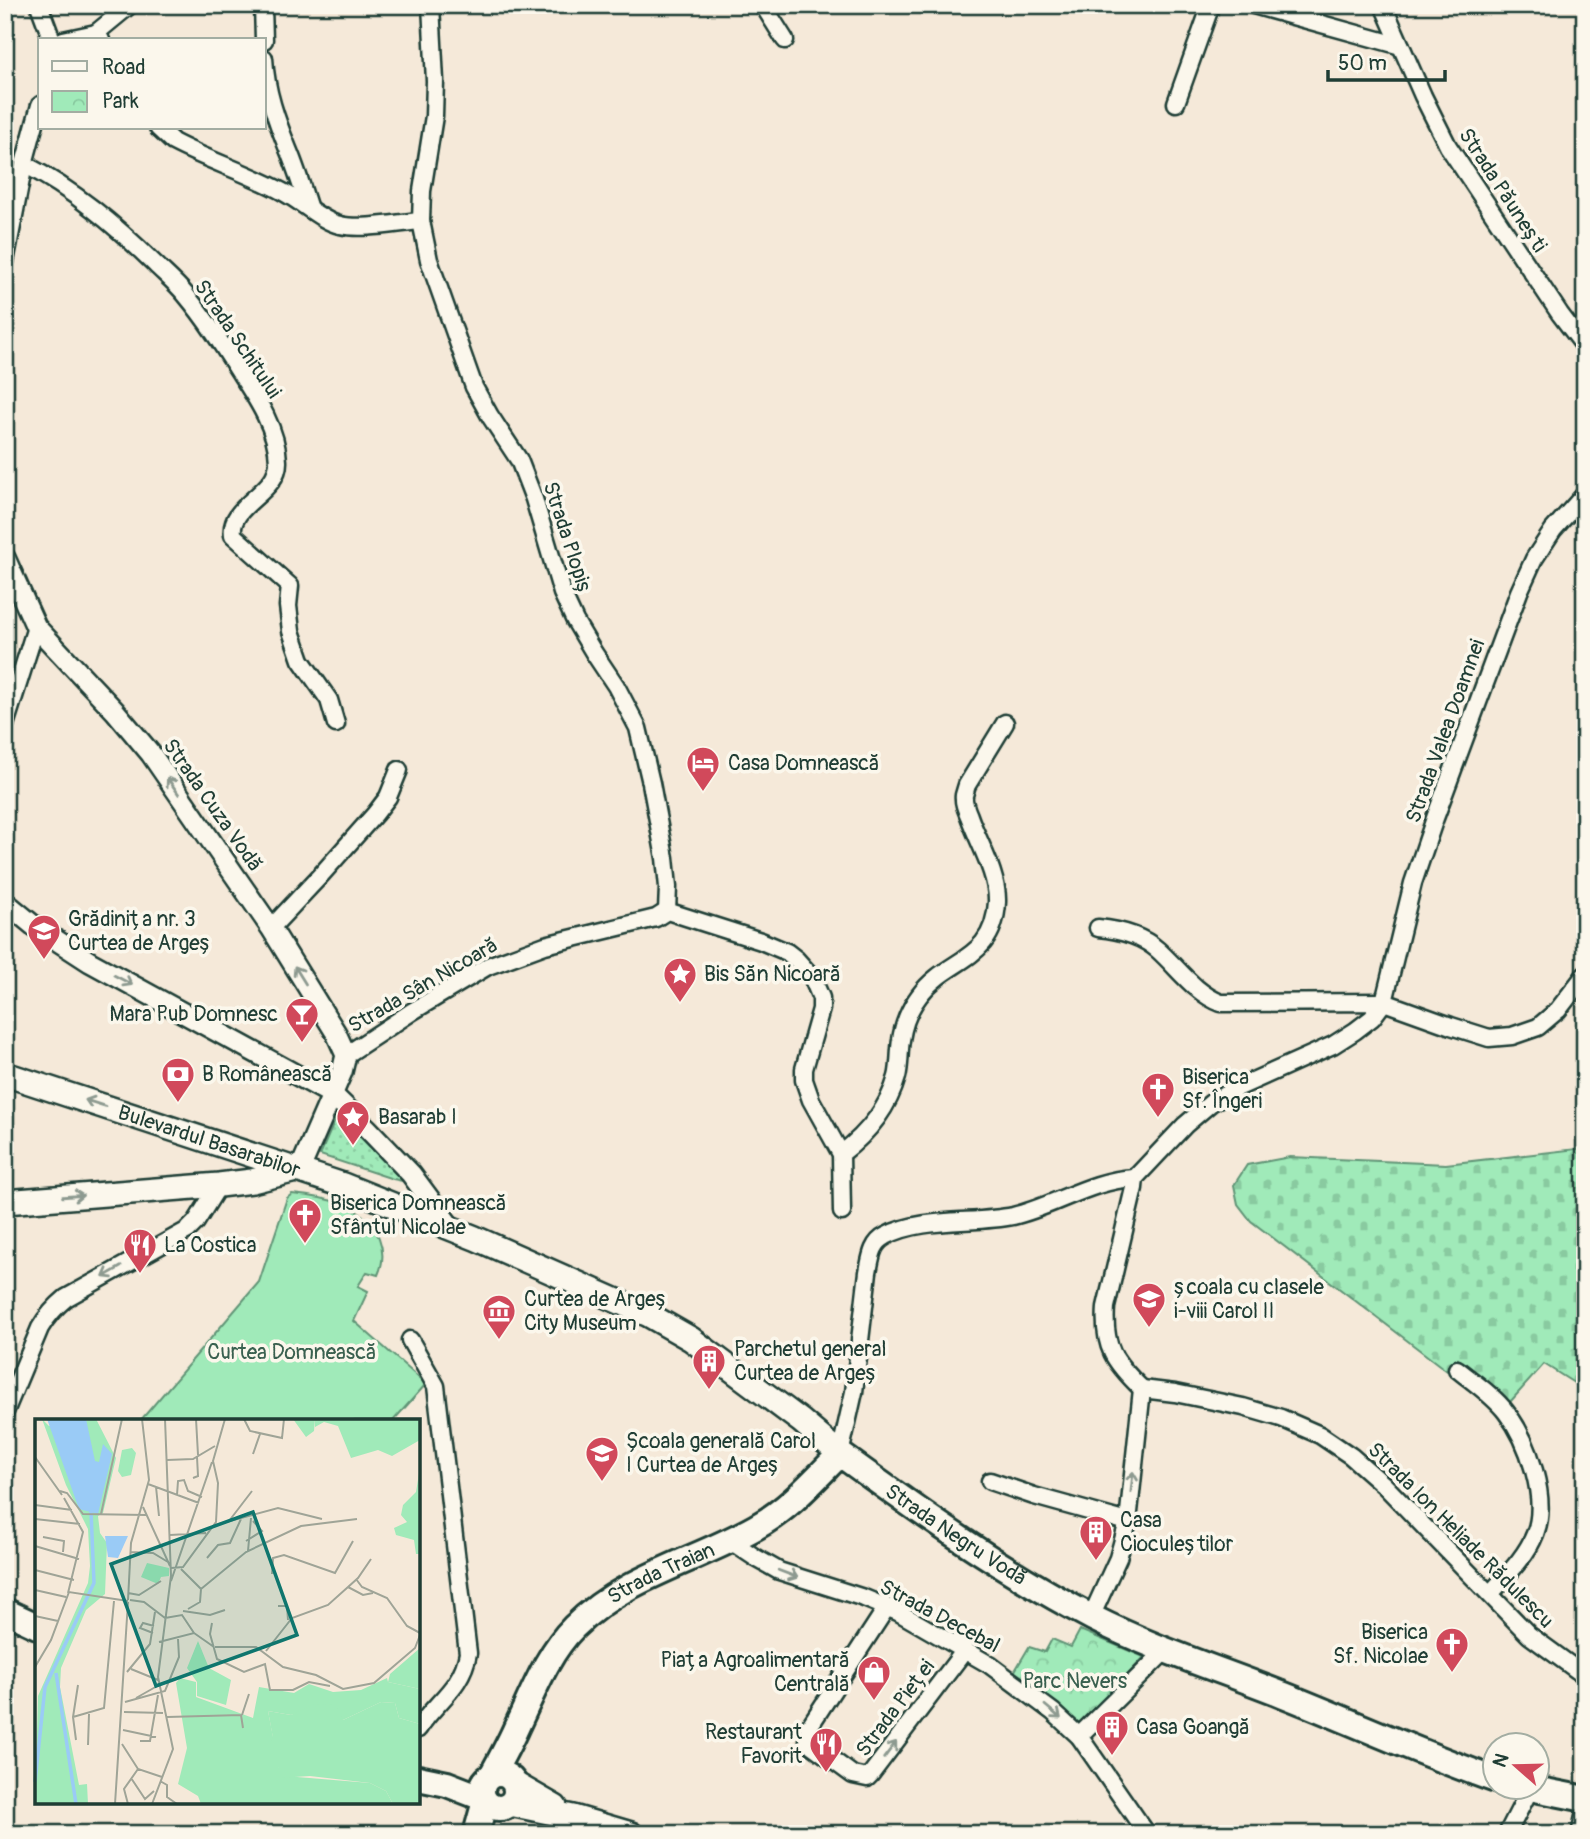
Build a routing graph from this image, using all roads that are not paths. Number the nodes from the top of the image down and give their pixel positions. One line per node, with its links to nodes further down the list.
1 (39, 5): 10 (street)
2 (130, 5): 9 (street)
3 (263, 5): 11 (street)
4 (431, 5): 20 (street, Strada Plopiș)
5 (763, 5): 12 (street)
6 (1211, 5): 15 (street)
7 (1253, 5): 13 (street)
8 (1384, 5): 13 (street, Strada Păunești)
9 (99, 37)
10 (51, 38)
11 (264, 38)
12 (785, 40)
13 (1401, 46): 22 (street, Strada Păunești)
14 (266, 74): 19 (street)
15 (1176, 103)
16 (38, 112): 18 (street)
17 (160, 130): 19 (street)
18 (24, 163): 21 (street); 27 (street, Strada Schitului)
19 (308, 206): 20 (street)
20 (421, 221): 31 (street, Strada Plopiș)
21 (5, 262)
22 (1585, 347)
23 (1585, 494): 35 (street, Strada Valea Doamnei)
24 (5, 558): 25 (street, Strada Cuza Vodă)
25 (36, 628): 28 (street); 32 (street, Strada Cuza Vodă, one-way to 25)
26 (1005, 723): 39 (street)
27 (336, 724)
28 (5, 725)
29 (399, 770): 32 (street)
30 (5, 902): 38 (street, one-way to 38)
31 (667, 911): 36 (street, Strada Sân Nicoară); 39 (street)
32 (271, 928): 36 (street, Strada Cuza Vodă, one-way to 32)
33 (1098, 928): 35 (street)
34 (1585, 975): 35 (street)
35 (1384, 1002): 41 (street)
36 (346, 1055): 38 (street)
37 (5, 1074): 40 (main road, Bulevardul Basarabilor, one-way to 37)
38 (333, 1095): 40 (street); 45 (street)
39 (841, 1154): 44 (street)
40 (300, 1169): 42 (main road); 45 (main road, Bulevardul Basarabilor)
41 (1135, 1178): 48 (street); 50 (street)
42 (219, 1185): 43 (main road, one-way to 42); 49 (street, one-way to 49)
43 (5, 1202)
44 (842, 1212)
45 (451, 1228): 50 (main road, Strada Negru Vodă)
46 (410, 1340): 62 (street)
47 (1457, 1369): 54 (street)
48 (1142, 1389): 52 (street, one-way to 48); 54 (street, Strada Ion Heliade Rădulescu)
49 (5, 1412)
50 (840, 1454): 53 (main road, Strada Traian); 57 (main road, Strada Negru Vodă)
51 (990, 1481): 52 (street)
52 (1128, 1522): 57 (street)
53 (729, 1541): 55 (street, Strada Decebal, one-way to 55); 66 (main road, Strada Traian)
54 (1490, 1594): 61 (street, Strada Ion Heliade Rădulescu)
55 (887, 1607): 59 (street, Strada Decebal); 59 (street, Strada Pieței, one-way to 59)
56 (5, 1611): 58 (main road)
57 (1091, 1617): 60 (main road, Strada Negru Vodă)
58 (35, 1625)
59 (965, 1650): 63 (street, Strada Decebal, one-way to 63)
60 (1166, 1650): 63 (street); 64 (main road, Strada Negru Vodă)
61 (1585, 1676)
62 (420, 1727)
63 (1079, 1736): 74 (street, Strada Decebal)
64 (1482, 1775)
65 (420, 1778): 66 (main road)
66 (498, 1791): 71 (main road, Strada Traian); 72 (main road, Strada Traian); 73 (main road)
67 (1552, 1793): 68 (main road)
68 (1585, 1799)
69 (1520, 1800): 75 (street)
70 (1585, 1812): 76 (street)
71 (476, 1834)
72 (490, 1834)
73 (631, 1834)
74 (1147, 1834)
75 (1507, 1834)
76 (1580, 1834)

